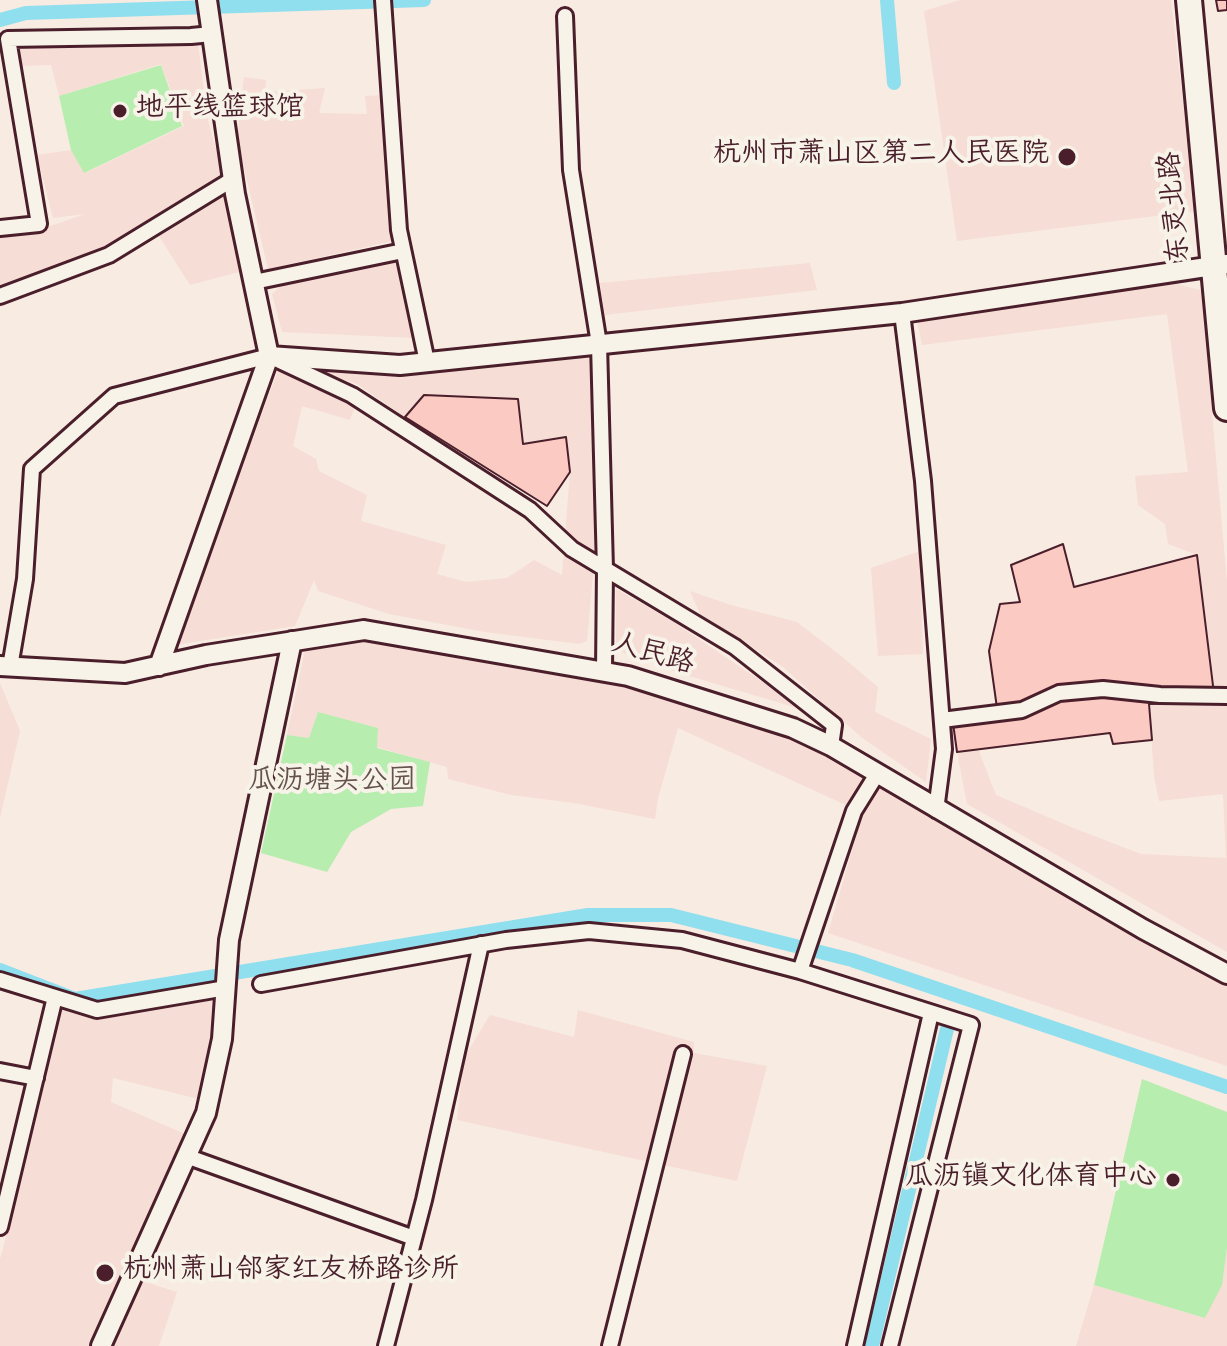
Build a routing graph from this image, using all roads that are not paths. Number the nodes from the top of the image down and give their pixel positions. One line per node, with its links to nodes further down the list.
1 (207, 0): 5 (street)
2 (383, 0): 8 (street)
3 (1189, 0): 9 (main road, 东灵北路)
4 (565, 16): 13 (street)
5 (212, 34): 6 (street); 7 (street)
6 (233, 179): 10 (street); 11 (street)
7 (0, 228)
8 (403, 251): 10 (street); 15 (street)
9 (1220, 265): 12 (street); 16 (main road, 东灵北路)
10 (254, 282): 14 (street)
11 (0, 296)
12 (902, 313): 13 (street); 23 (street)
13 (599, 344): 15 (street); 17 (street)
14 (269, 356): 15 (street); 17 (street); 19 (street); 20 (street)
15 (427, 362)
16 (1227, 408)
17 (605, 569): 21 (street); 24 (street)
18 (292, 641): 20 (street, 人民路); 21 (street, 人民路); 32 (street)
19 (5, 666): 20 (street, 人民路)
20 (159, 666)
21 (604, 671): 24 (street, 人民路)
22 (1227, 696): 23 (street)
23 (942, 720): 26 (street)
24 (831, 746): 25 (street, 人民路)
25 (877, 774): 26 (street, 人民路); 28 (street)
26 (936, 810): 29 (street, 人民路)
27 (481, 944): 28 (street); 31 (street); 40 (street)
28 (800, 970): 34 (street)
29 (1227, 974)
30 (0, 980): 33 (street)
31 (261, 984)
32 (225, 995): 33 (street); 38 (street)
33 (55, 997): 37 (street)
34 (931, 1013): 44 (street); 45 (street)
35 (683, 1054): 43 (street)
36 (0, 1071): 37 (street)
37 (36, 1078): 39 (street)
38 (186, 1156): 40 (street); 41 (street)
39 (0, 1227)
40 (414, 1238): 42 (street)
41 (101, 1346)
42 (386, 1346)
43 (610, 1346)
44 (855, 1346)
45 (890, 1346)

